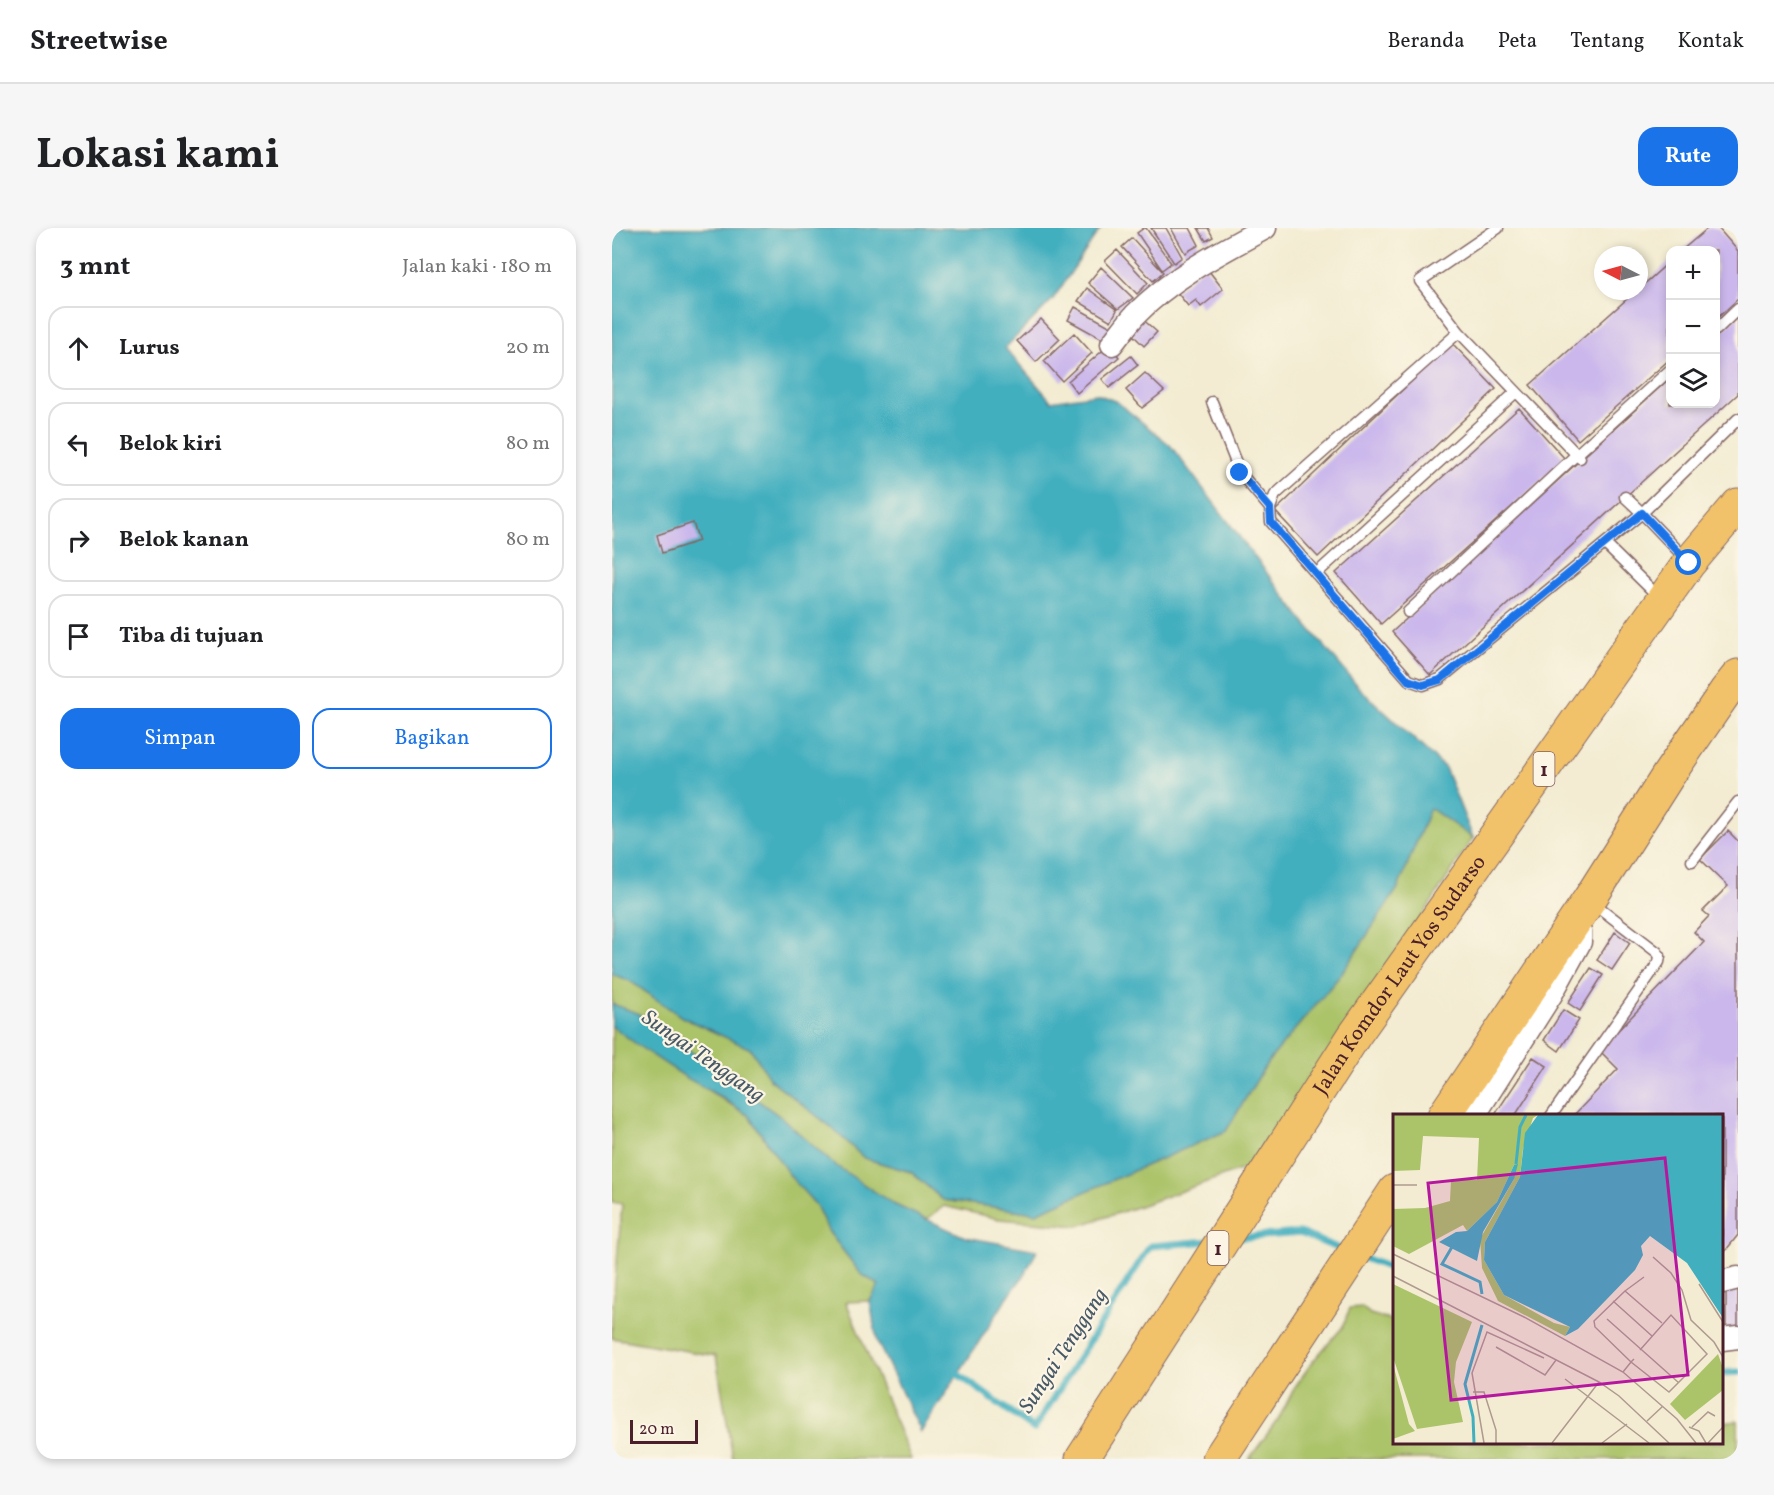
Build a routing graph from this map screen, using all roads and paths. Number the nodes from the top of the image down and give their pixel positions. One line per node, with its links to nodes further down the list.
1 (1264, 228): 6 (street)
2 (1498, 228): 5 (lane)
3 (1738, 309): 4 (lane)
4 (1720, 326)
5 (1459, 332): 8 (lane); 14 (lane)
6 (1112, 344)
7 (1666, 375): 11 (lane)
8 (1516, 392): 11 (lane); 18 (lane)
9 (1212, 402): 14 (lane)
10 (1738, 419): 15 (lane)
11 (1579, 457): 20 (lane)
12 (1625, 497): 15 (lane)
13 (1738, 505): 17 (highway, Jalan Komdor Laut Yos Sudarso / 1)
14 (1270, 508): 18 (lane)
15 (1642, 513): 16 (lane); 17 (lane)
16 (1605, 544): 18 (lane); 19 (lane)
17 (1689, 563): 19 (highway, Jalan Komdor Laut Yos Sudarso / 1)
18 (1316, 574)
19 (1663, 601): 33 (highway, Jalan Komdor Laut Yos Sudarso / 1)
20 (1408, 612)
21 (1734, 688): 24 (highway)
22 (1738, 802): 23 (lane)
23 (1692, 861)
24 (1582, 910): 25 (highway); 26 (street); 27 (lane)
25 (1445, 1114)
26 (1475, 1114)
27 (1552, 1114)
28 (1393, 1194): 34 (highway)
29 (1738, 1278): 30 (street)
30 (1723, 1282)
31 (1738, 1337): 32 (street)
32 (1723, 1339)
33 (1082, 1459)
34 (1219, 1459)

